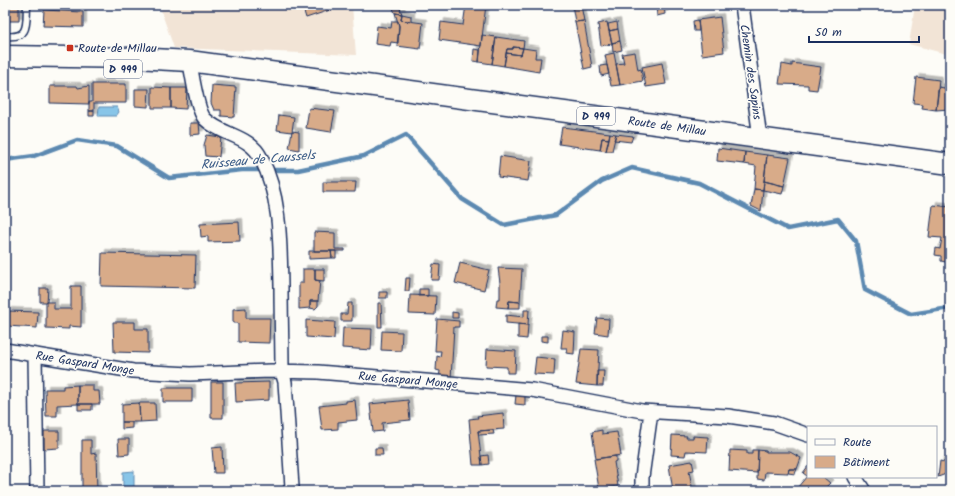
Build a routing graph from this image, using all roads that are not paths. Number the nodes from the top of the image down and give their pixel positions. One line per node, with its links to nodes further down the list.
1 (27, 5): 3 (lane)
2 (742, 5): 8 (street, Chemin des Sapins)
3 (5, 36)
4 (5, 56): 7 (main road, Route de Millau / D 999)
5 (5, 69): 6 (main road, Route de Millau / D 999)
6 (191, 69): 7 (main road, Route de Millau / D 999); 12 (street)
7 (241, 69): 8 (main road, Route de Millau / D 999)
8 (760, 138): 9 (main road, Route de Millau / D 999)
9 (950, 164)
10 (5, 350): 11 (street, Rue Gaspard Monge)
11 (35, 355): 12 (street, Rue Gaspard Monge); 16 (street)
12 (282, 372): 13 (street, Rue Gaspard Monge); 17 (street)
13 (651, 412): 14 (street, Rue Gaspard Monge); 18 (street)
14 (807, 435)
15 (856, 478): 19 (street)
16 (37, 491)
17 (289, 491)
18 (642, 491)
19 (864, 491)

